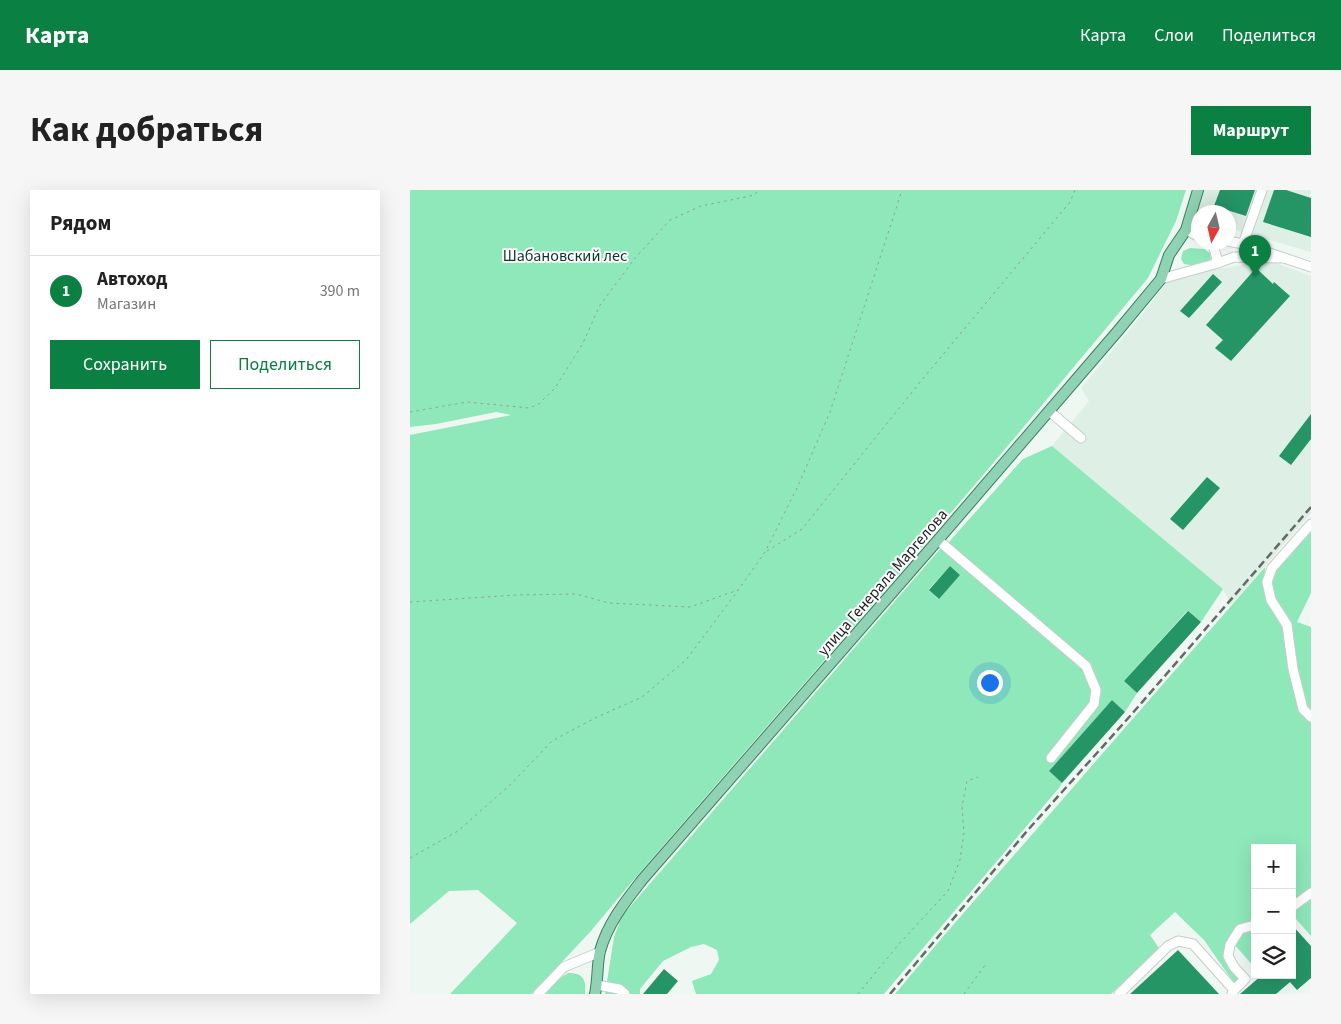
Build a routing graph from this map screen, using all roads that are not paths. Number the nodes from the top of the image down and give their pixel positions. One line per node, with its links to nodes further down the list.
1 (1198, 190): 3 (main road, улица Генерала Маргелова)
2 (1262, 190): 6 (street)
3 (1186, 230): 4 (street); 11 (main road, улица Генерала Маргелова)
4 (1191, 232)
5 (1236, 243): 6 (street)
6 (1243, 244): 8 (street)
7 (1215, 250): 9 (street)
8 (1285, 258): 9 (street); 10 (street)
9 (1218, 263): 11 (street)
10 (1311, 267)
11 (1161, 279): 12 (main road, улица Генерала Маргелова)
12 (1049, 410): 13 (street); 15 (main road, улица Генерала Маргелова)
13 (1081, 438)
14 (1311, 524): 16 (street)
15 (938, 540): 17 (street); 21 (main road, улица Генерала Маргелова)
16 (1311, 717)
17 (1050, 758)
18 (1311, 893): 19 (street)
19 (1296, 904)
20 (1251, 926): 23 (street)
21 (600, 952): 22 (main road, улица Генерала Маргелова); 24 (street)
22 (596, 989): 25 (street)
23 (1232, 992): 26 (street)
24 (538, 994)
25 (625, 994)
26 (1119, 994)

